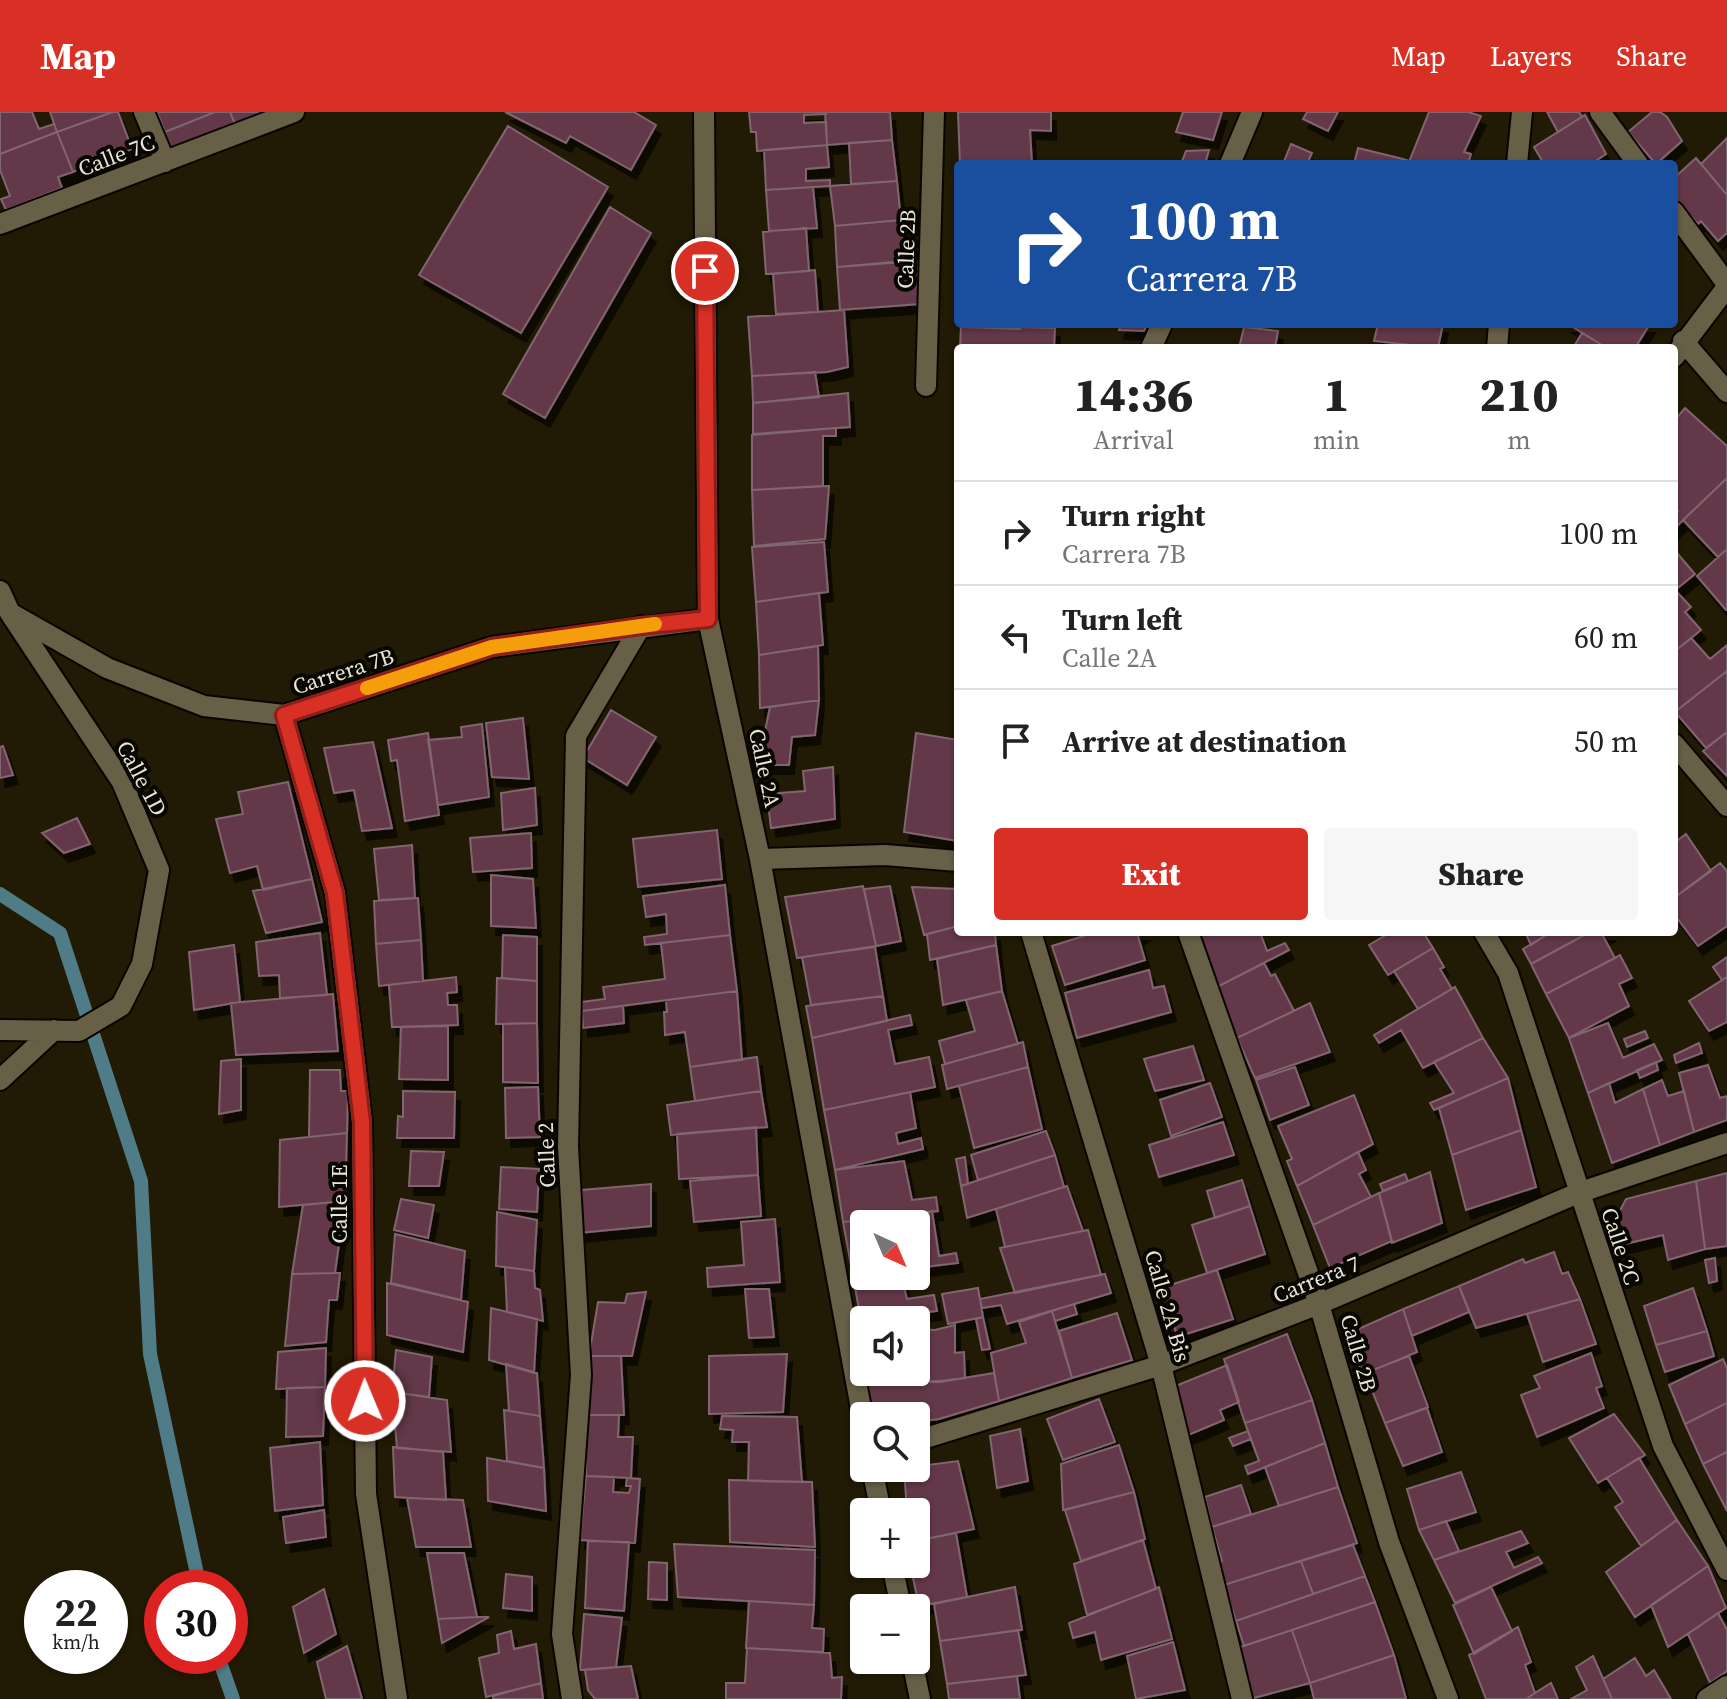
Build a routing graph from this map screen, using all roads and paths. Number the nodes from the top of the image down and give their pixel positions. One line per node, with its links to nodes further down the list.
1 (144, 112): 11 (street)
2 (294, 112): 11 (street, Calle 7C)
3 (704, 112): 20 (street, Calle 2A)
4 (934, 112): 16 (street, Calle 2B)
5 (1252, 112): 8 (street)
6 (1522, 112): 9 (street)
7 (1600, 112): 10 (street)
8 (1232, 160)
9 (1517, 160)
10 (1635, 160)
11 (165, 162): 13 (street, Calle 7C)
12 (1678, 218): 14 (street)
13 (1, 222)
14 (1727, 285): 15 (street)
15 (1679, 349): 17 (street)
16 (926, 386)
17 (1727, 392)
18 (0, 591): 19 (street, Calle 1D)
19 (10, 613): 22 (street, Carrera 7B); 31 (street, Calle 1D)
20 (708, 619): 21 (street, Carrera 7B); 25 (street, Calle 2A)
21 (641, 626): 22 (street, Carrera 7B); 43 (street, Calle 2)
22 (284, 715): 42 (street, Calle 1E)
23 (1678, 749): 24 (street)
24 (1727, 806)
25 (760, 859): 26 (street); 37 (street, Calle 2A)
26 (954, 861)
27 (1032, 936): 36 (street, Calle 2A Bis)
28 (1189, 936): 35 (street, Calle 2B)
29 (1486, 936): 34 (street, Calle 2C)
30 (0, 1030): 31 (street)
31 (54, 1030): 32 (street)
32 (0, 1080)
33 (1727, 1143): 34 (street, Carrera 7)
34 (1578, 1193): 35 (street, Carrera 7); 39 (street, Calle 2C)
35 (1319, 1304): 36 (street, Carrera 7); 46 (street, Calle 2B)
36 (1161, 1365): 38 (street, Carrera 7); 45 (street, Calle 2A Bis)
37 (860, 1402)
38 (930, 1437)
39 (1727, 1570)
40 (915, 1674): 44 (street)
41 (1727, 1686): 47 (street)
42 (397, 1699)
43 (572, 1699)
44 (920, 1699)
45 (1242, 1699)
46 (1448, 1699)
47 (1707, 1699)

